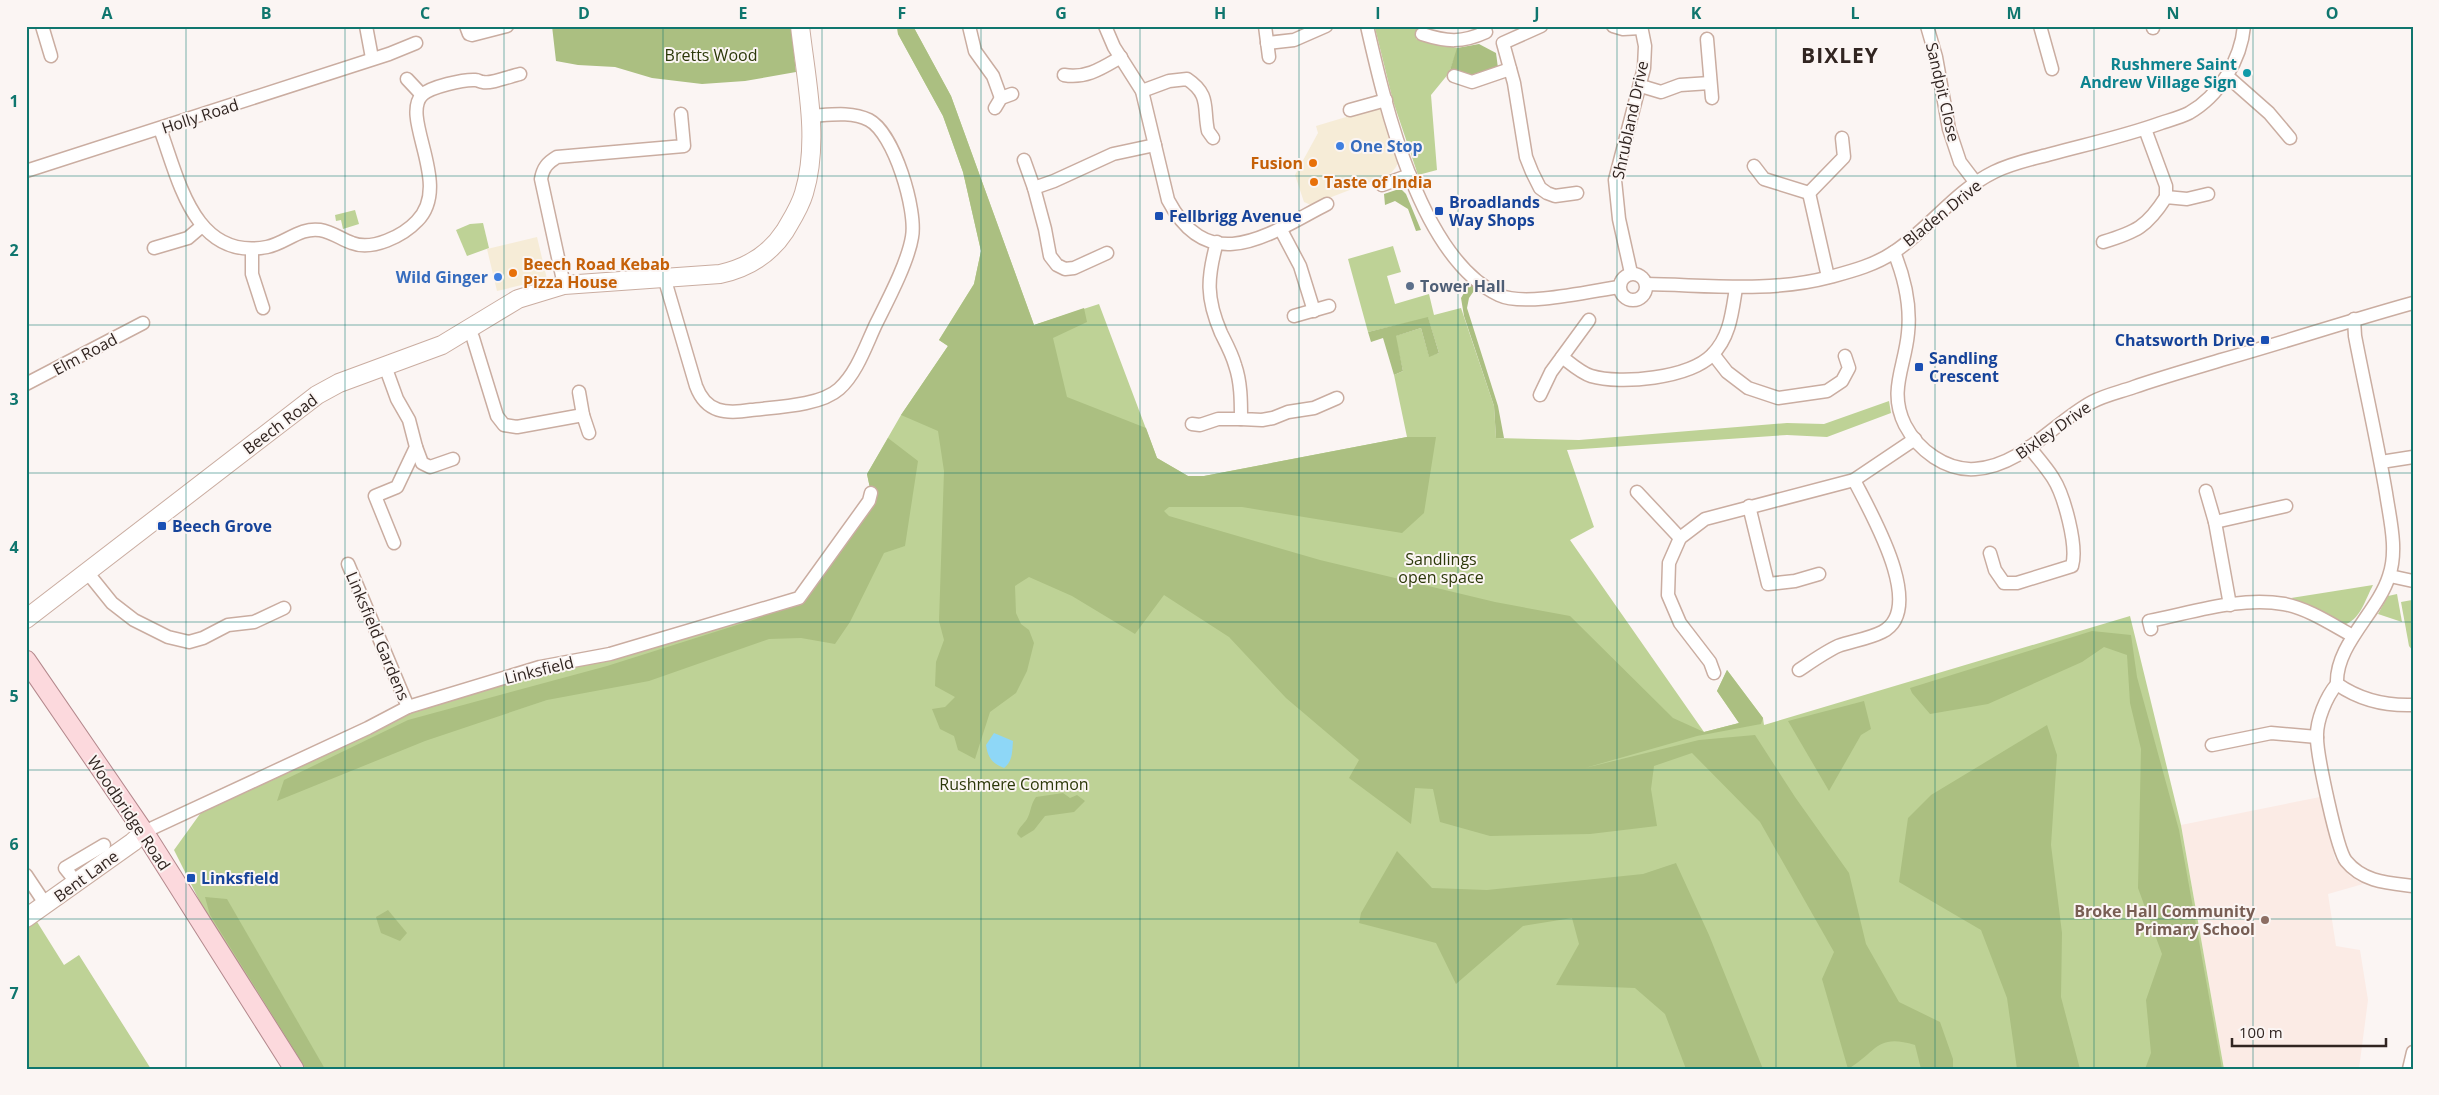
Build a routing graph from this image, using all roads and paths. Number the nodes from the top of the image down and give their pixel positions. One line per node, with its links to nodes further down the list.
1 (42, 26): 23 (street)
2 (366, 26): 26 (street)
3 (466, 26): 4 (street)
4 (507, 26)
5 (800, 26): 43 (street, Beech Road)
6 (969, 26): 39 (street)
7 (1105, 26): 24 (street)
8 (1265, 26): 21 (street)
9 (1326, 26): 21 (street)
10 (1367, 26): 40 (street)
11 (1541, 26): 22 (street)
12 (1613, 26): 16 (street)
13 (1927, 26): 54 (street, Sandpit Close)
14 (2040, 26): 28 (street)
15 (2244, 26): 32 (street, Bladen Drive)
16 (1641, 27): 35 (street, Shrubland Drive)
17 (1485, 29): 18 (street); 22 (street)
18 (1422, 34)
19 (1707, 39): 34 (street)
20 (416, 43): 26 (street, Holly Road)
21 (1267, 43): 25 (street)
22 (1503, 44): 27 (street)
23 (51, 56)
24 (1121, 57): 30 (street); 36 (street)
25 (1269, 57)
26 (372, 58): 44 (street, Holly Road)
27 (1510, 69): 31 (street); 57 (street)
28 (2052, 69)
29 (520, 74): 37 (street)
30 (1064, 75)
31 (1454, 76)
32 (2227, 76): 45 (street, Bladen Drive); 48 (street)
33 (407, 79): 37 (street)
34 (1710, 83): 35 (street); 38 (street)
35 (1641, 86): 70 (street, Shrubland Drive)
36 (1142, 92): 46 (street); 49 (street)
37 (422, 96): 67 (street)
38 (1712, 98)
39 (1003, 100)
40 (1386, 100): 41 (street); 53 (street)
41 (1350, 110)
42 (681, 114): 74 (street)
43 (810, 116): 72 (street, Beech Road); 72 (street)
44 (160, 129): 52 (street, Holly Road); 62 (street)
45 (2145, 129): 54 (street, Bladen Drive); 60 (street)
46 (1213, 138)
47 (1842, 138): 58 (street)
48 (2290, 138)
49 (1155, 145): 56 (street); 64 (street)
50 (1024, 160): 56 (street)
51 (1754, 166): 58 (street)
52 (26, 171)
53 (1410, 175): 55 (street); 75 (street)
54 (1976, 183): 68 (street, Bladen Drive)
55 (1382, 185)
56 (1034, 188): 69 (street)
57 (1577, 193)
58 (1809, 193): 71 (street)
59 (2208, 194): 60 (street)
60 (2166, 198): 65 (street)
61 (1328, 204): 63 (street)
62 (202, 226): 66 (street); 67 (street)
63 (1281, 230): 64 (street); 80 (street)
64 (1217, 242): 95 (street)
65 (2103, 242)
66 (154, 248)
67 (252, 249): 79 (street)
68 (1894, 252): 71 (street, Bladen Drive); 98 (street, Bixley Drive)
69 (1110, 253)
70 (1631, 273): 73 (street); 75 (street)
71 (1828, 277): 76 (street, Bladen Drive)
72 (664, 278): 74 (street, Beech Road)
73 (1646, 284): 75 (street); 76 (street, Bladen Drive)
74 (564, 285): 85 (street, Beech Road)
75 (1619, 287)
76 (1736, 288): 86 (street)
77 (2413, 303): 82 (street, Bixley Drive)
78 (1330, 306): 80 (street)
79 (263, 308)
80 (1314, 311): 81 (street)
81 (1294, 316)
82 (2354, 319): 100 (street, Bixley Drive); 103 (street)
83 (1589, 320): 88 (street)
84 (143, 323): 90 (street, Elm Road)
85 (468, 330): 89 (street, Beech Road); 94 (street)
86 (1712, 354): 87 (street); 88 (street)
87 (1845, 356)
88 (1562, 357): 92 (street)
89 (385, 366): 99 (street); 115 (street, Beech Road)
90 (26, 384)
91 (579, 392): 94 (street)
92 (1540, 395)
93 (1337, 398): 95 (street)
94 (583, 415): 97 (street)
95 (1241, 419): 96 (street)
96 (1192, 424)
97 (589, 433)
98 (1915, 439): 100 (street, Bixley Drive); 104 (street)
99 (416, 447): 102 (street); 112 (street)
100 (2029, 447): 113 (street)
101 (2413, 457): 103 (street)
102 (453, 459)
103 (2381, 462): 117 (street)
104 (1854, 480): 108 (street); 125 (street)
105 (2206, 490): 110 (street)
106 (1637, 492): 111 (street)
107 (871, 493): 129 (street, Linksfield)
108 (1749, 506): 111 (street); 116 (street)
109 (2286, 506): 110 (street)
110 (2215, 522): 119 (street)
111 (1680, 538): 126 (street)
112 (394, 543)
113 (1990, 553)
114 (348, 564): 129 (street, Linksfield Gardens)
115 (87, 572): 120 (street); 121 (street, Beech Road)
116 (1819, 574)
117 (2390, 576): 118 (street); 123 (street)
118 (2413, 581)
119 (2230, 605): 122 (street); 123 (street)
120 (284, 608)
121 (26, 619)
122 (2150, 629)
123 (2353, 636): 127 (street)
124 (26, 660): 132 (main road, Woodbridge Road)
125 (1799, 670)
126 (1714, 673)
127 (2336, 684): 128 (street); 130 (street)
128 (2413, 705)
129 (408, 707): 132 (street, Linksfield)
130 (2317, 737): 131 (street); 136 (street)
131 (2212, 745)
132 (144, 832): 135 (street, Bent Lane); 140 (main road, Woodbridge Road)
133 (104, 845): 135 (street)
134 (26, 875): 137 (street)
135 (77, 883): 137 (street, Bent Lane)
136 (2413, 886)
137 (46, 905): 138 (street, Bent Lane)
138 (26, 918)
139 (2413, 1052): 141 (street)
140 (294, 1069)
141 (2410, 1069)

